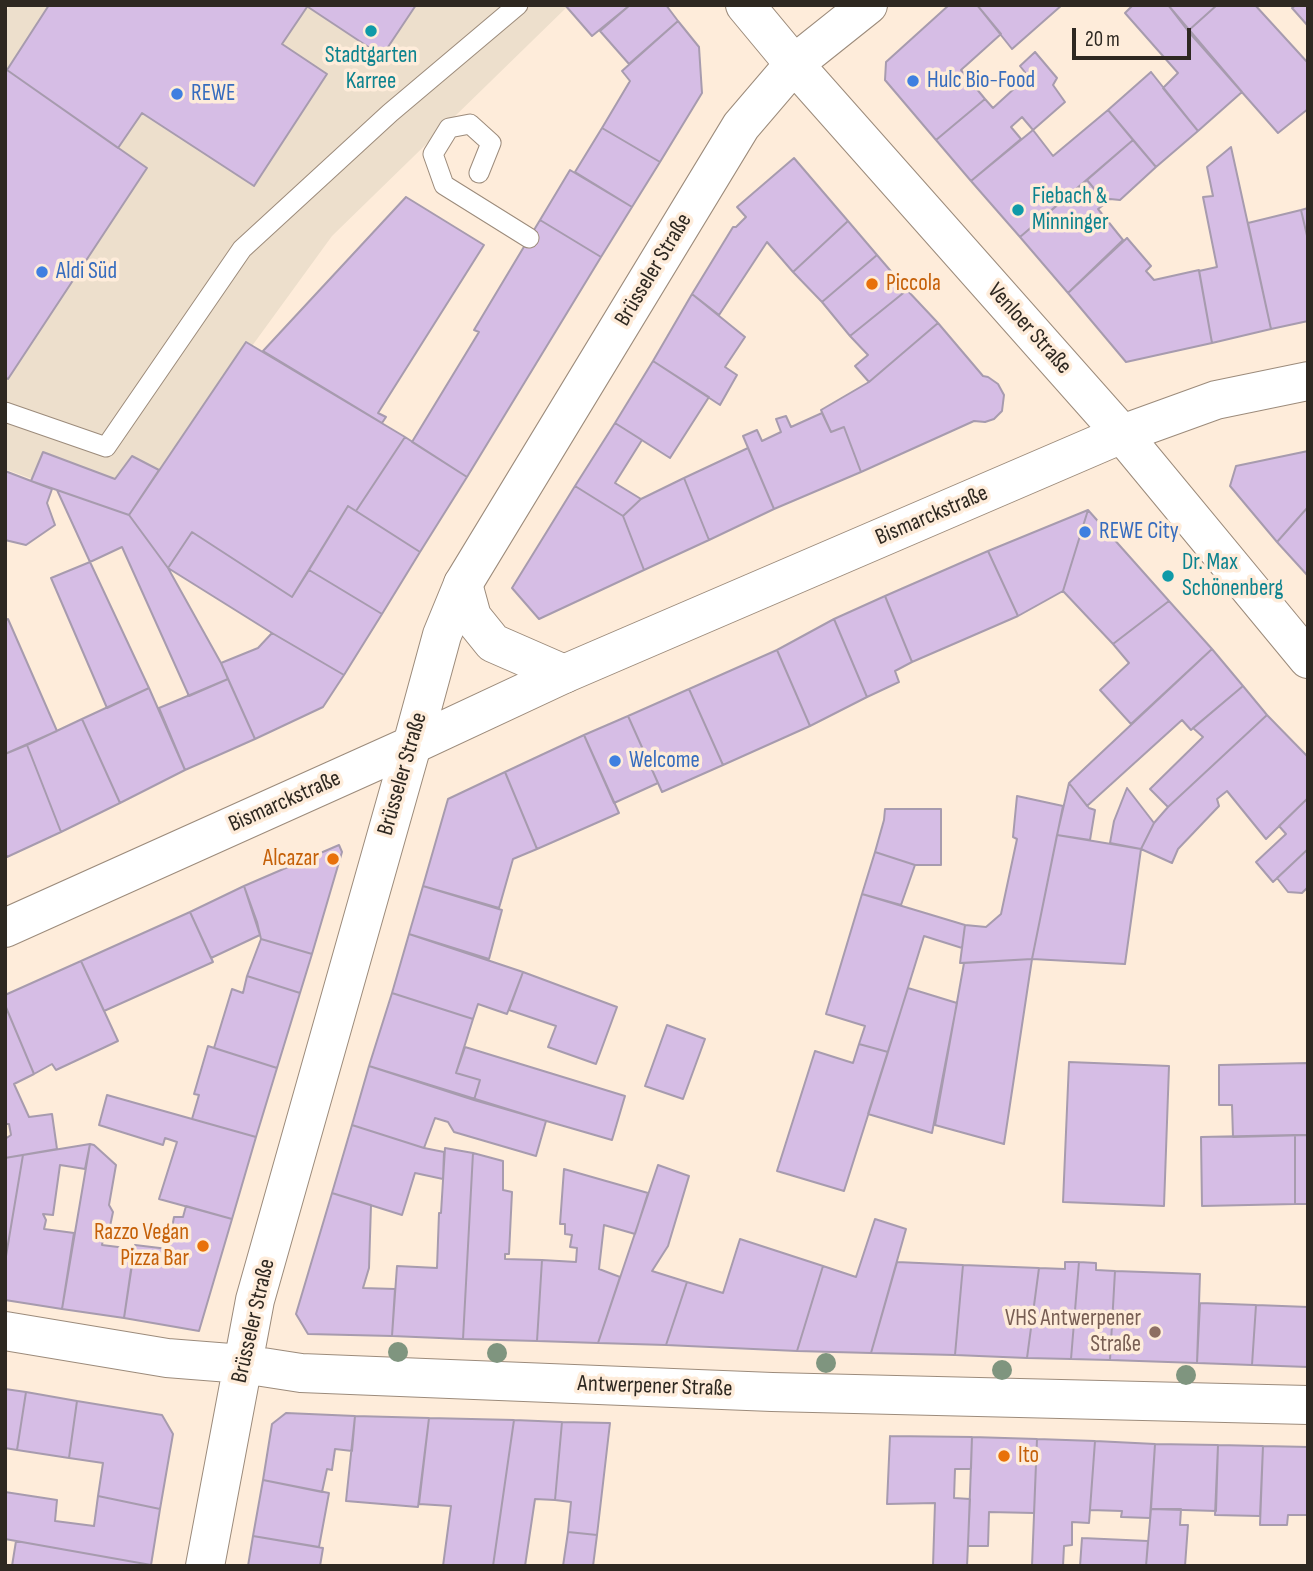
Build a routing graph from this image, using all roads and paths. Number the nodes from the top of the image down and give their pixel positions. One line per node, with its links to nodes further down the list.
1 (519, 5): 8 (lane)
2 (745, 5): 4 (street, Venloer Straße)
3 (868, 5): 4 (street, Brüsseler Straße)
4 (794, 64): 9 (street, Venloer Straße); 10 (street, Brüsseler Straße)
5 (479, 173): 6 (lane)
6 (529, 239)
7 (1308, 381): 9 (street, Bismarckstraße)
8 (5, 412)
9 (1122, 434): 11 (street, Venloer Straße); 12 (street, Bismarckstraße)
10 (463, 584): 12 (street); 13 (street, Brüsseler Straße)
11 (1308, 659)
12 (564, 674): 13 (street, Bismarckstraße)
13 (412, 746): 14 (street, Bismarckstraße); 16 (street, Brüsseler Straße)
14 (5, 929)
15 (5, 1331): 16 (street, Antwerpener Straße)
16 (243, 1364): 17 (street, Antwerpener Straße); 18 (street, Brüsseler Straße)
17 (1308, 1405)
18 (205, 1566)

